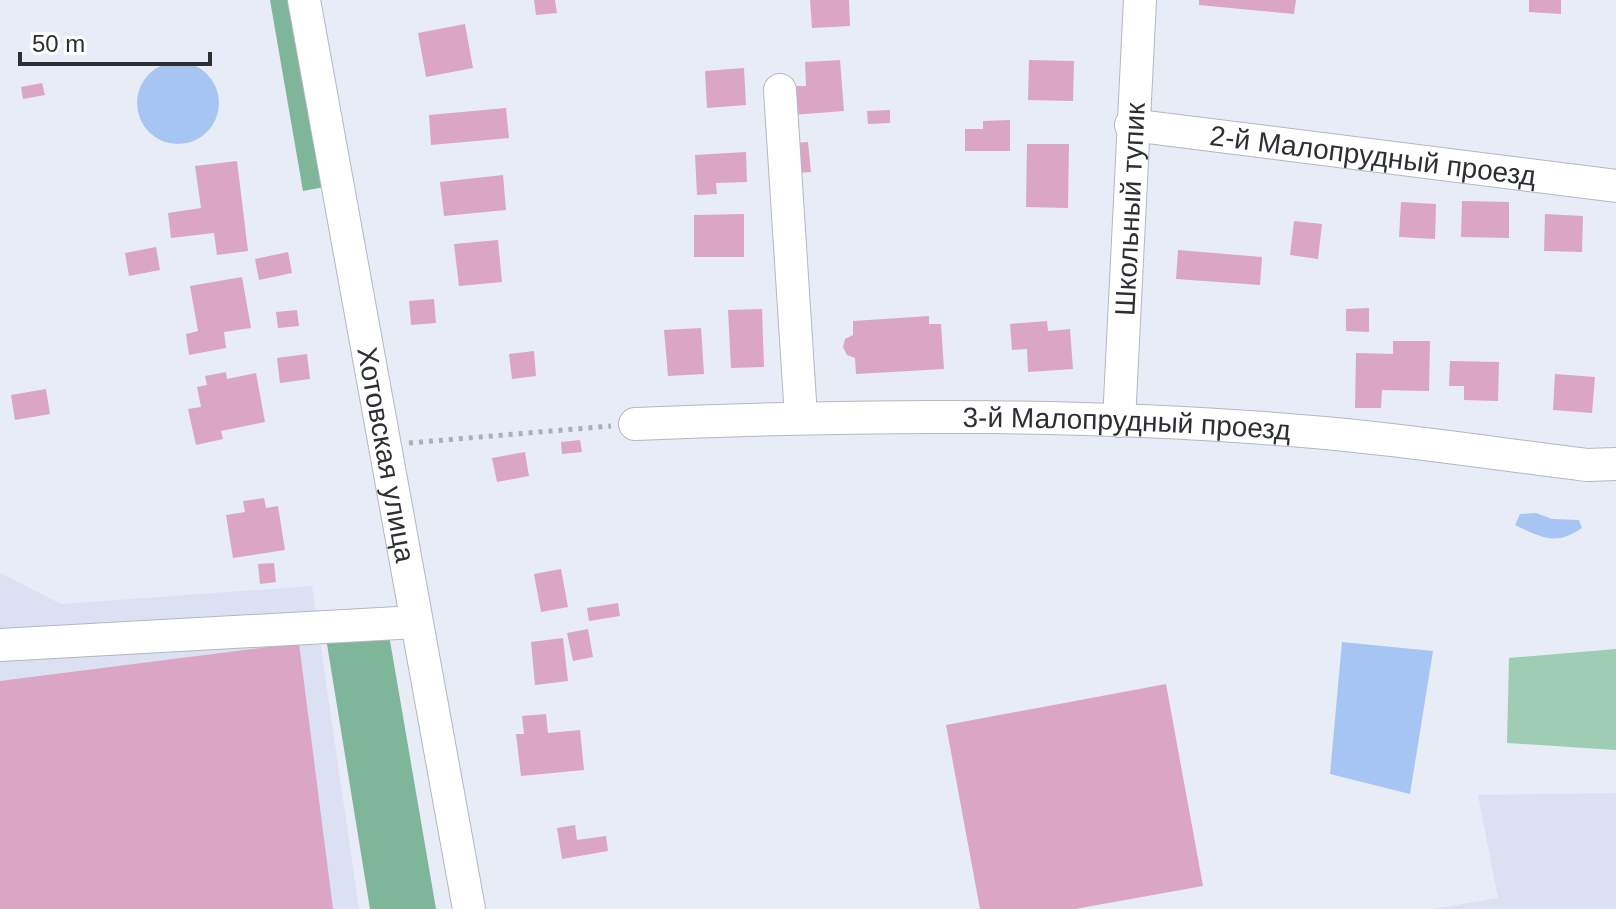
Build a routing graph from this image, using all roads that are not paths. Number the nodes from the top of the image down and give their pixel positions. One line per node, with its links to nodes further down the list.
1 (304, 0): 10 (street, Хотовская улица)
2 (1140, 0): 4 (street, Школьный тупик)
3 (780, 90): 6 (street)
4 (1131, 125): 5 (street, 2-й Малопрудный проезд); 7 (street, Школьный тупик)
5 (1616, 186)
6 (801, 417): 7 (street, 3-й Малопрудный проезд); 8 (street, 3-й Малопрудный проезд)
7 (1119, 421): 9 (street, 3-й Малопрудный проезд)
8 (635, 424)
9 (1616, 464)
10 (416, 622): 11 (street); 12 (street, Хотовская улица)
11 (0, 645)
12 (469, 909)

